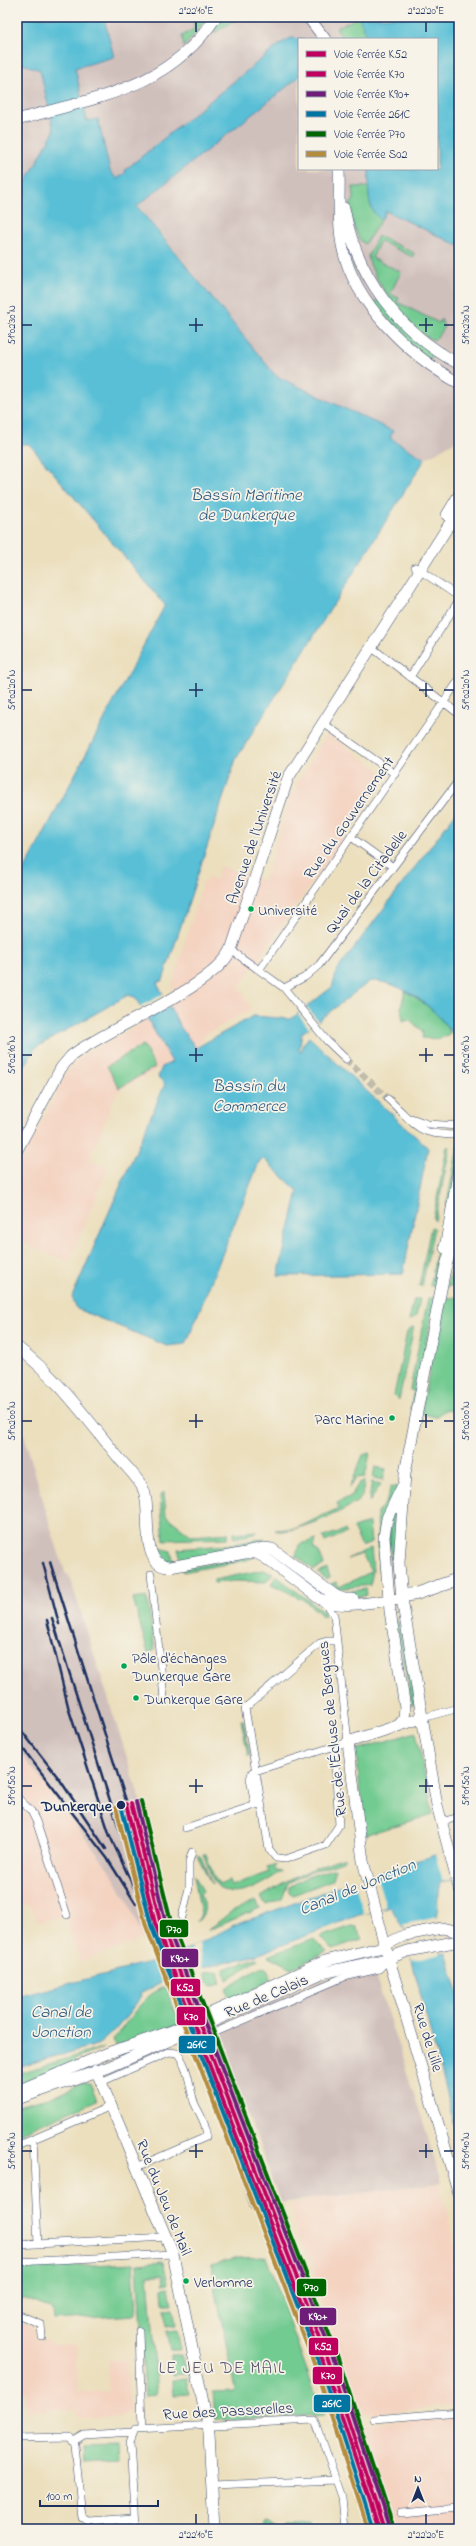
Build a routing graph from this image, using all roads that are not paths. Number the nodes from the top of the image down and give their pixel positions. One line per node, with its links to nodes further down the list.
1 (216, 17): 4 (main road)
2 (308, 17): 3 (main road)
3 (324, 38)
4 (17, 120)
5 (339, 172): 6 (main road); 7 (main road)
6 (459, 364)
7 (459, 383)
8 (459, 496): 10 (main road, Avenue de l'Université)
9 (459, 509): 10 (main road, Avenue de l'Université)
10 (418, 569): 11 (street); 12 (main road, Avenue de l'Université)
11 (459, 599): 13 (street)
12 (371, 647): 13 (street); 17 (main road, Avenue de l'Université)
13 (410, 677): 15 (street)
14 (459, 680): 15 (street, Rue du Gouvernement)
15 (444, 702): 16 (street); 18 (street, Rue du Gouvernement)
16 (459, 714)
17 (323, 723): 18 (street); 22 (main road, Avenue de l'Université)
18 (395, 774): 20 (street, Rue du Gouvernement)
19 (459, 780): 21 (street, Quai de la Citadelle)
20 (351, 837): 21 (street); 23 (street, Rue du Gouvernement)
21 (393, 867): 24 (street, Quai de la Citadelle)
22 (231, 950): 23 (street); 30 (main road, Avenue de l'Université)
23 (259, 970): 24 (street)
24 (284, 988): 25 (street)
25 (346, 1058)
26 (388, 1099): 27 (street)
27 (404, 1114): 28 (street); 29 (street)
28 (459, 1126)
29 (458, 1135)
30 (17, 1150)
31 (459, 1169): 33 (main road)
32 (459, 1220): 33 (main road)
33 (445, 1269): 35 (main road)
34 (17, 1347): 36 (main road)
35 (403, 1485): 40 (main road); 41 (main road)
36 (245, 1553): 41 (main road); 42 (main road)
37 (151, 1574): 44 (street)
38 (459, 1576): 40 (street)
39 (459, 1582): 40 (street)
40 (402, 1596): 41 (main road); 47 (main road)
41 (388, 1597): 42 (main road); 45 (main road)
42 (320, 1599): 43 (street, Rue de l'Écluse de Bergues)
43 (337, 1641): 49 (street, Rue de l'Écluse de Bergues); 51 (street)
44 (164, 1698)
45 (404, 1703): 47 (main road); 48 (main road)
46 (459, 1708): 47 (street)
47 (422, 1718): 48 (main road); 55 (main road)
48 (397, 1727): 49 (main road)
49 (348, 1742): 50 (street); 61 (main road, Rue de l'Écluse de Bergues)
50 (334, 1746): 51 (street); 53 (street)
51 (255, 1771): 53 (street)
52 (17, 1797): 59 (street)
53 (258, 1804): 56 (street)
54 (459, 1817): 55 (street)
55 (441, 1822): 58 (main road)
56 (185, 1828)
57 (192, 1852): 60 (street)
58 (459, 1888)
59 (67, 1915)
60 (182, 1917)
61 (381, 1930): 64 (main road, Rue de Lille)
62 (459, 1932): 64 (main road)
63 (459, 1941): 65 (main road)
64 (385, 1946): 65 (main road, Rue de Lille); 68 (main road)
65 (389, 1959): 66 (main road); 67 (street, Rue de Calais); 78 (main road, Rue de Lille)
66 (352, 1966): 67 (street, Rue de Calais); 70 (main road)
67 (335, 1980): 69 (street, Rue de Calais)
68 (172, 2031): 70 (main road); 72 (main road)
69 (209, 2035)
70 (96, 2070): 71 (main road, Rue du Jeu de Mail); 73 (main road)
71 (101, 2082): 74 (main road, Rue du Jeu de Mail); 77 (street)
72 (17, 2091)
73 (17, 2099)
74 (111, 2106): 75 (street); 77 (main road, Rue du Jeu de Mail)
75 (33, 2139): 76 (street); 80 (street)
76 (17, 2146)
77 (137, 2167): 79 (main road, Rue du Jeu de Mail)
78 (459, 2194)
79 (167, 2237): 80 (street); 82 (main road, Rue du Jeu de Mail)
80 (38, 2244): 81 (street)
81 (17, 2245)
82 (173, 2254): 83 (street); 89 (main road, Rue du Jeu de Mail)
83 (17, 2262)
84 (17, 2314): 86 (street)
85 (139, 2331): 90 (street)
86 (42, 2337)
87 (459, 2412): 88 (street)
88 (374, 2419)
89 (208, 2425): 90 (street, Rue des Passerelles); 94 (street, Rue des Passerelles); 95 (main road, Rue du Jeu de Mail)
90 (142, 2428): 91 (street)
91 (133, 2432): 93 (street); 98 (street)
92 (17, 2438): 93 (street)
93 (74, 2441): 98 (street)
94 (336, 2480): 95 (street); 101 (street)
95 (212, 2485): 100 (main road, Rue du Jeu de Mail)
96 (459, 2508): 97 (street)
97 (401, 2513)
98 (134, 2519): 99 (street)
99 (135, 2529)
100 (214, 2529)
101 (345, 2529)

